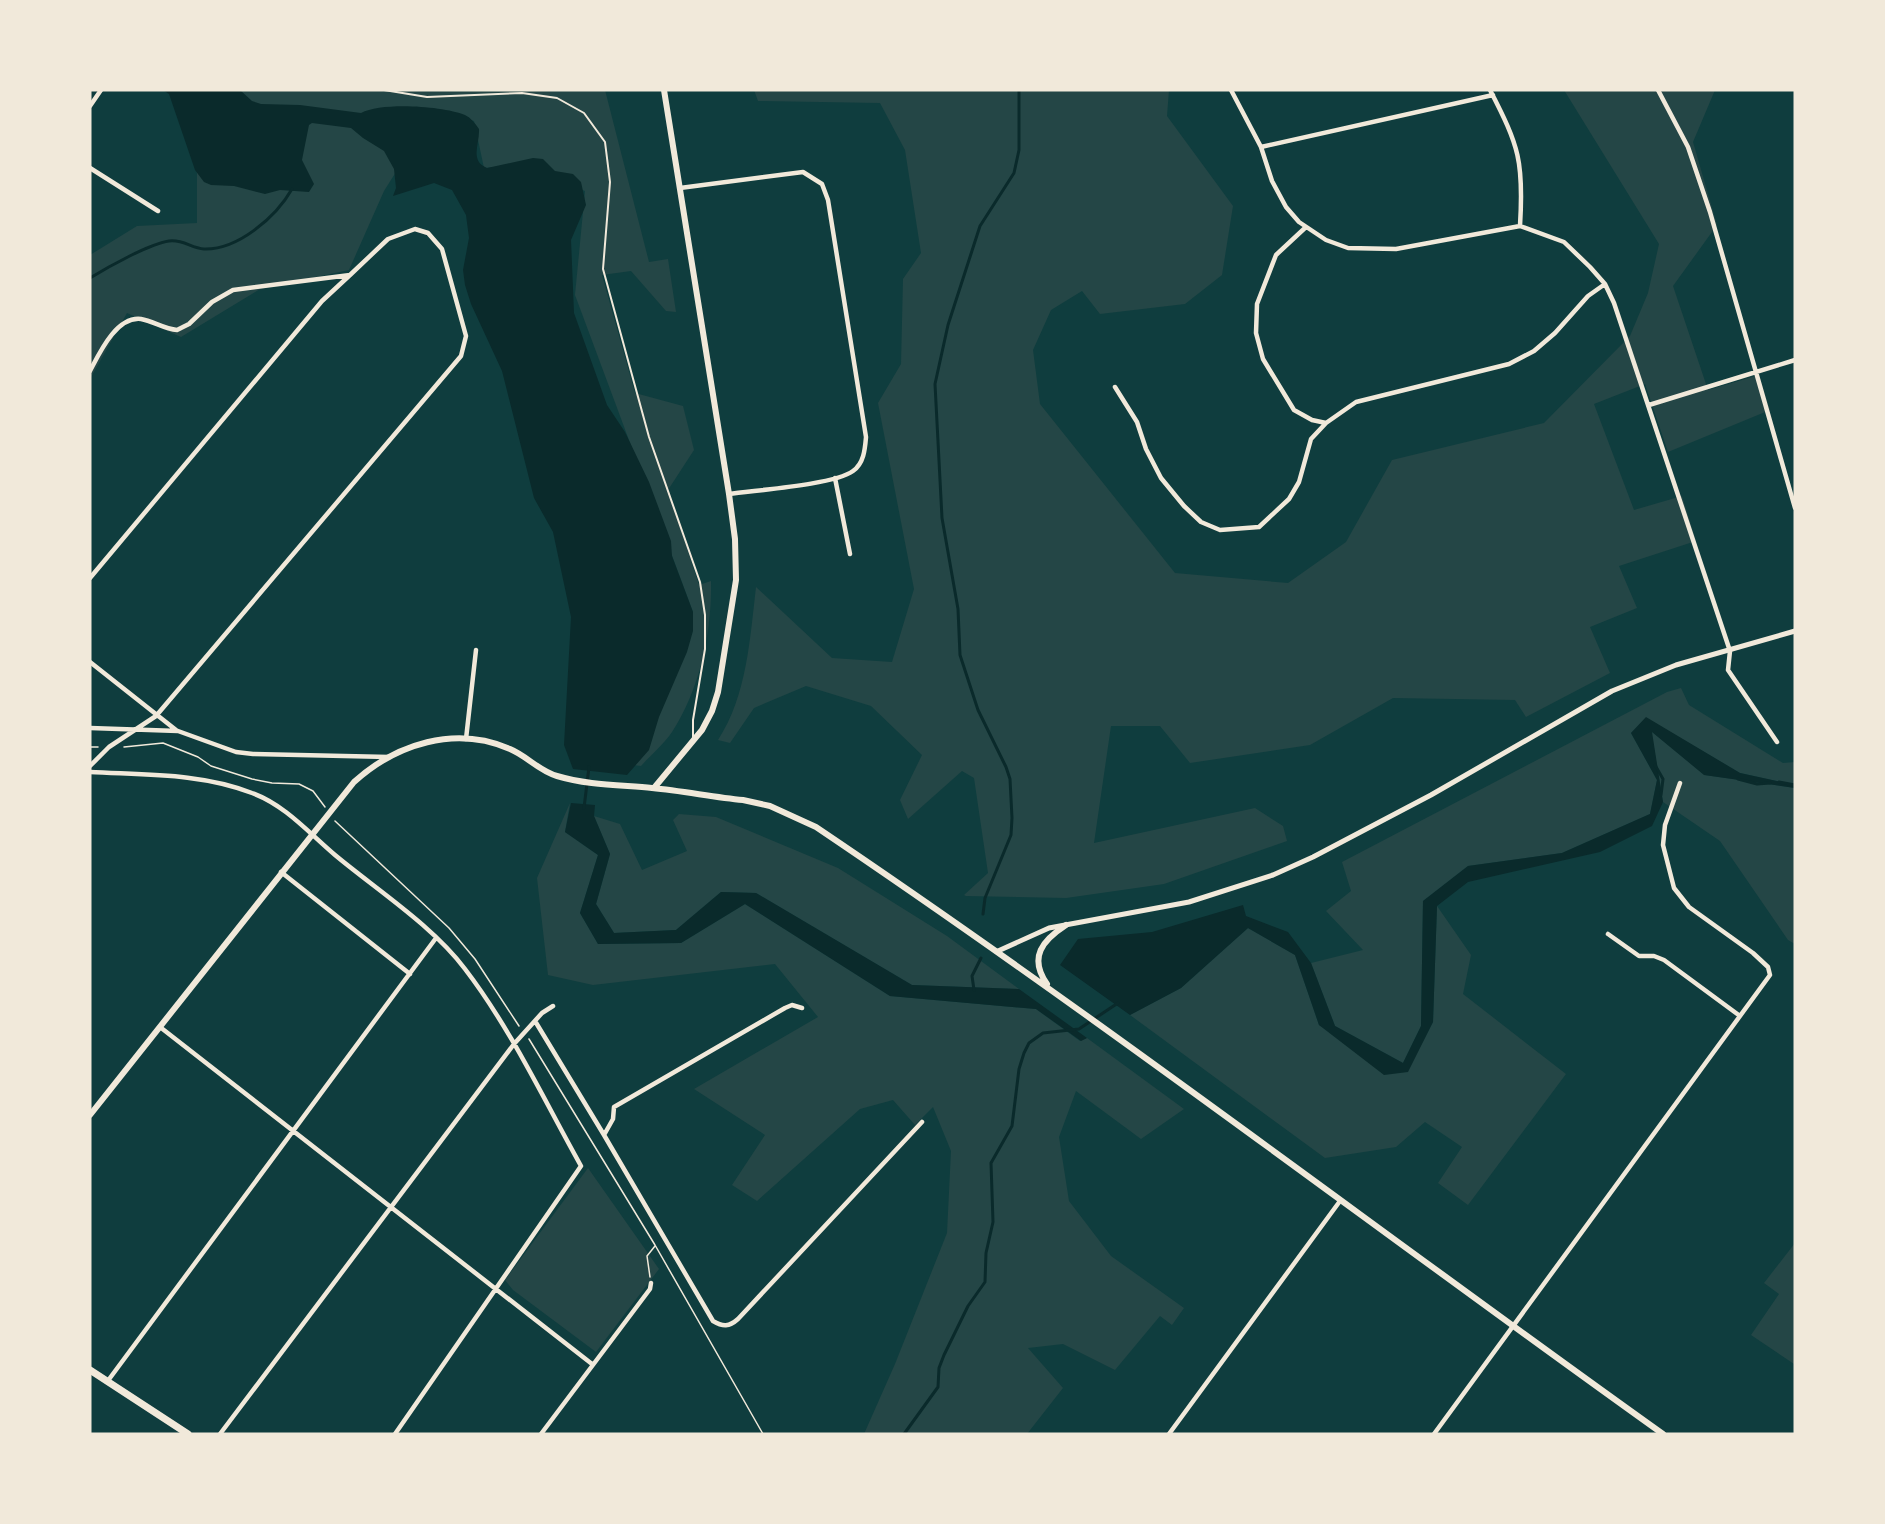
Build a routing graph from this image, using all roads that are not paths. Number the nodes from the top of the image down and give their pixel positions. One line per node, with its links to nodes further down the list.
1 (101, 90): 7 (street)
2 (384, 90): 36 (lane)
3 (664, 90): 10 (main road)
4 (1231, 90): 8 (street)
5 (1658, 90): 18 (street)
6 (1491, 93): 8 (street); 12 (street)
7 (90, 106)
8 (1261, 147): 13 (street)
9 (90, 168): 11 (street)
10 (680, 188): 22 (street); 23 (main road)
11 (158, 211)
12 (1520, 226): 13 (street); 15 (street)
13 (1306, 227): 21 (street)
14 (350, 275): 17 (street); 26 (street); 31 (street)
15 (1605, 284): 20 (street); 21 (street)
16 (1795, 360): 18 (street)
17 (90, 371)
18 (1756, 371): 20 (street); 24 (street)
19 (1115, 387): 21 (street)
20 (1648, 405): 29 (street)
21 (1326, 423)
22 (835, 478): 23 (street); 25 (street)
23 (729, 494): 36 (main road)
24 (1795, 508)
25 (850, 554)
26 (90, 578)
27 (1795, 631): 29 (street)
28 (476, 650): 35 (street)
29 (1730, 651): 37 (street); 45 (street)
30 (90, 662): 31 (street)
31 (156, 716): 33 (street); 34 (street)
32 (90, 728): 33 (street)
33 (134, 729): 34 (street); 39 (street)
34 (178, 731): 38 (street)
35 (466, 739): 38 (main road); 42 (main road)
36 (693, 742): 42 (main road)
37 (1777, 742)
38 (389, 757): 43 (main road)
39 (90, 766)
40 (90, 772): 43 (street)
41 (1680, 783): 53 (street)
42 (654, 788): 48 (main road)
43 (310, 835): 44 (main road); 47 (street)
44 (281, 872): 49 (street); 55 (main road)
45 (1066, 925): 48 (street); 50 (main road)
46 (1608, 934): 53 (street)
47 (436, 938): 49 (street); 56 (street)
48 (998, 951): 50 (main road)
49 (410, 974): 59 (street)
50 (1051, 989): 61 (main road)
51 (553, 1006): 54 (street)
52 (802, 1008): 60 (street)
53 (1740, 1016): 65 (street)
54 (535, 1021): 56 (street); 60 (street)
55 (160, 1027): 57 (main road); 59 (street)
56 (514, 1044): 62 (street); 64 (street)
57 (90, 1115)
58 (922, 1122): 60 (street)
59 (293, 1131): 62 (street); 68 (street)
60 (604, 1135)
61 (1340, 1201): 65 (main road); 73 (street)
62 (391, 1206): 64 (street); 70 (street)
63 (651, 1283): 66 (street)
64 (495, 1289): 66 (street); 71 (street)
65 (1514, 1327): 74 (street); 75 (main road)
66 (592, 1364): 72 (street)
67 (90, 1370): 68 (main road)
68 (106, 1382): 69 (main road)
69 (188, 1434)
70 (220, 1434)
71 (395, 1434)
72 (541, 1434)
73 (1169, 1434)
74 (1434, 1434)
75 (1663, 1434)

